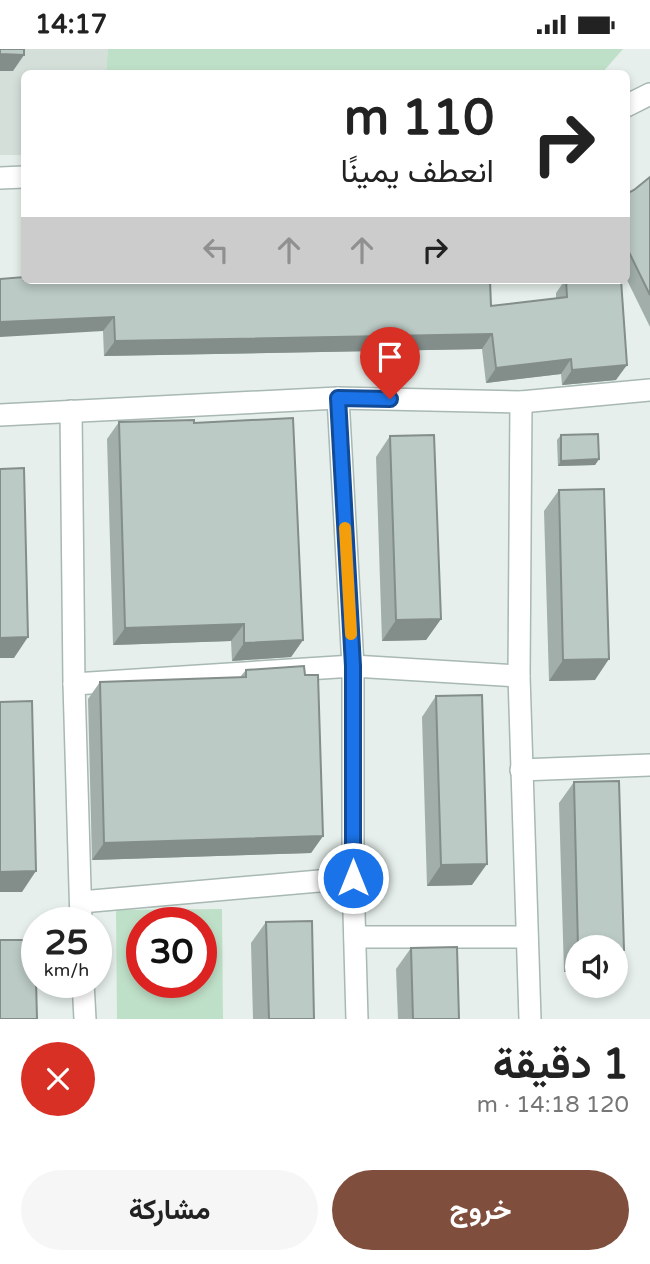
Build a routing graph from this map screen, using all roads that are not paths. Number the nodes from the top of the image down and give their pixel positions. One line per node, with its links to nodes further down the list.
1 (650, 94): 2 (street)
2 (630, 104)
3 (21, 177): 4 (street)
4 (0, 178)
5 (650, 390): 7 (street)
6 (338, 398): 7 (street); 8 (street); 10 (street)
7 (521, 402): 11 (street)
8 (71, 411): 9 (street); 12 (street)
9 (0, 415)
10 (353, 666): 11 (street); 12 (street); 15 (street)
11 (519, 676): 14 (street)
12 (74, 684): 16 (street)
13 (650, 765): 14 (street)
14 (521, 770): 19 (street)
15 (353, 878): 17 (street); 18 (street)
16 (81, 907)
17 (112, 908)
18 (355, 937): 19 (street); 22 (street)
19 (527, 937): 23 (street)
20 (84, 998): 21 (street)
21 (85, 1019)
22 (357, 1019)
23 (530, 1019)

